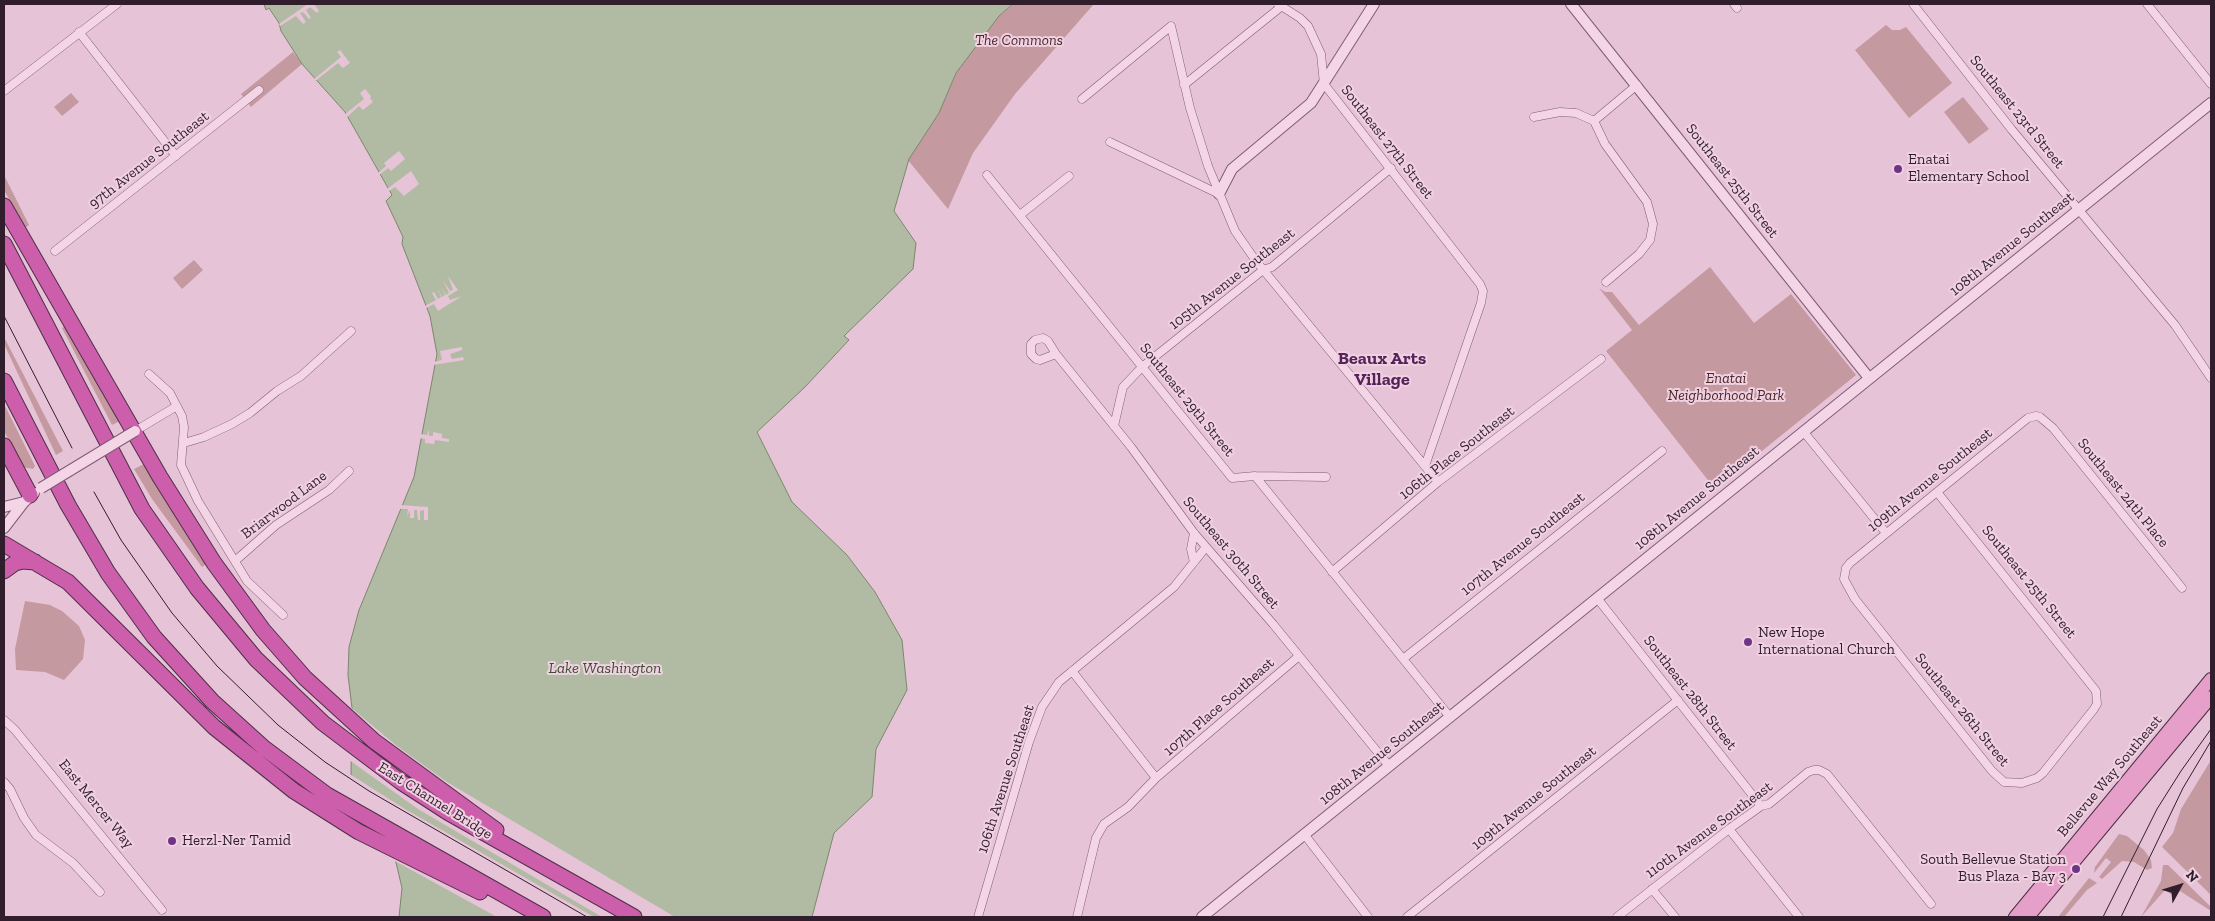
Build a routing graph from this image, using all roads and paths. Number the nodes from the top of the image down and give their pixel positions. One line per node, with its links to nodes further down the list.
1 (116, 4): 7 (street)
2 (1374, 4): 8 (street)
3 (1571, 4): 11 (street, Southeast 25th Street)
4 (1913, 4): 25 (street, Southeast 23rd Street)
5 (2147, 4): 9 (street)
6 (1280, 5): 8 (street, Southeast 27th Street); 10 (street)
7 (79, 32): 12 (street); 19 (street)
8 (1324, 84): 20 (street, Southeast 27th Street); 23 (street)
9 (2211, 84)
10 (1184, 85): 14 (street); 23 (street)
11 (1638, 85): 17 (street); 36 (street, Southeast 25th Street)
12 (6, 87)
13 (259, 90): 19 (street, 97th Avenue Southeast)
14 (1082, 100)
15 (2211, 103): 25 (street, 108th Avenue Southeast)
16 (1534, 117): 17 (street)
17 (1594, 121): 30 (street)
18 (1110, 142): 23 (street)
19 (176, 156): 28 (street, 97th Avenue Southeast)
20 (1391, 168): 29 (street, 105th Avenue Southeast); 47 (street, Southeast 27th Street)
21 (987, 175): 26 (street, Southeast 29th Street)
22 (1069, 176): 26 (street)
23 (1219, 194): 29 (street)
24 (4, 206): 42 (highway)
25 (2078, 209): 36 (street, 108th Avenue Southeast); 37 (street, Southeast 23rd Street)
26 (1020, 215): 34 (street, Southeast 29th Street)
27 (4, 244): 86 (highway, East Channel Bridge)
28 (56, 251)
29 (1263, 270): 34 (street, 105th Avenue Southeast); 47 (street)
30 (1606, 282)
31 (351, 331): 44 (street)
32 (1056, 354): 41 (street, Southeast 30th Street)
33 (1601, 359): 51 (street, 106th Place Southeast)
34 (1142, 367): 41 (street, 105th Avenue Southeast); 49 (street, Southeast 29th Street)
35 (149, 374): 39 (street)
36 (1869, 378): 43 (street, 108th Avenue Southeast)
37 (2211, 378)
38 (4, 381): 92 (highway)
39 (177, 406): 42 (street); 44 (street)
40 (2040, 417): 52 (street, 109th Avenue Southeast); 66 (street, Southeast 24th Place)
41 (1114, 426): 56 (street, Southeast 30th Street)
42 (135, 431): 53 (street, bridge); 86 (highway)
43 (1803, 431): 57 (street); 67 (street, 108th Avenue Southeast)
44 (184, 443): 60 (street)
45 (4, 446): 53 (highway)
46 (1662, 451): 70 (street, 107th Avenue Southeast)
47 (1424, 466): 51 (street)
48 (350, 471): 60 (street, Briarwood Lane)
49 (1255, 476): 50 (street); 64 (street)
50 (1326, 477)
51 (1438, 482): 64 (street, 106th Place Southeast)
52 (1937, 492): 57 (street, 109th Avenue Southeast); 81 (street, Southeast 25th Street)
53 (32, 495): 54 (street); 55 (street)
54 (4, 506)
55 (4, 528)
56 (1194, 533): 59 (street, Southeast 30th Street); 62 (street)
57 (1886, 533): 65 (street, 109th Avenue Southeast)
58 (4, 544): 61 (highway)
59 (1206, 547): 62 (street, 106th Avenue Southeast); 69 (street, Southeast 30th Street)
60 (235, 561): 68 (street)
61 (36, 562): 63 (highway); 91 (highway)
62 (1194, 562): 71 (street, 106th Avenue Southeast)
63 (4, 571)
64 (1332, 572): 70 (street)
65 (1844, 574): 81 (street, Southeast 26th Street)
66 (2182, 588)
67 (1597, 598): 74 (street, Southeast 28th Street); 75 (street, 108th Avenue Southeast)
68 (283, 615)
69 (1299, 656): 77 (street, Southeast 30th Street); 78 (street, 107th Place Southeast)
70 (1402, 659): 75 (street)
71 (1072, 671): 78 (street); 94 (street, 106th Avenue Southeast)
72 (2211, 679): 79 (main road, Bellevue Way Southeast)
73 (2211, 697): 83 (main road, Bellevue Way Southeast)
74 (1678, 700): 82 (street, Southeast 28th Street); 98 (street, 109th Avenue Southeast)
75 (1450, 717): 77 (street, 108th Avenue Southeast)
76 (4, 720): 90 (street, East Mercer Way)
77 (1389, 766): 85 (street, 108th Avenue Southeast)
78 (1156, 778): 95 (street)
79 (2126, 781): 83 (main road); 102 (main road, Bellevue Way Southeast)
80 (4, 782): 88 (street)
81 (2012, 784)
82 (1761, 806): 84 (street, 110th Avenue Southeast); 89 (street, 110th Avenue Southeast)
83 (2115, 815): 103 (main road, Bellevue Way Southeast)
84 (1729, 829): 87 (street, 110th Avenue Southeast); 101 (street)
85 (1304, 834): 96 (street, 108th Avenue Southeast); 97 (street)
86 (557, 872): 93 (highway, East Channel Bridge)
87 (1652, 889): 99 (street, 110th Avenue Southeast); 100 (street)
88 (100, 892)
89 (1931, 904)
90 (162, 910)
91 (534, 917)
92 (543, 917)
93 (634, 917)
94 (978, 917)
95 (1077, 917)
96 (1202, 917)
97 (1368, 917)
98 (1407, 917)
99 (1617, 917)
100 (1675, 917)
101 (1799, 917)
102 (2015, 917)
103 (2028, 917)

